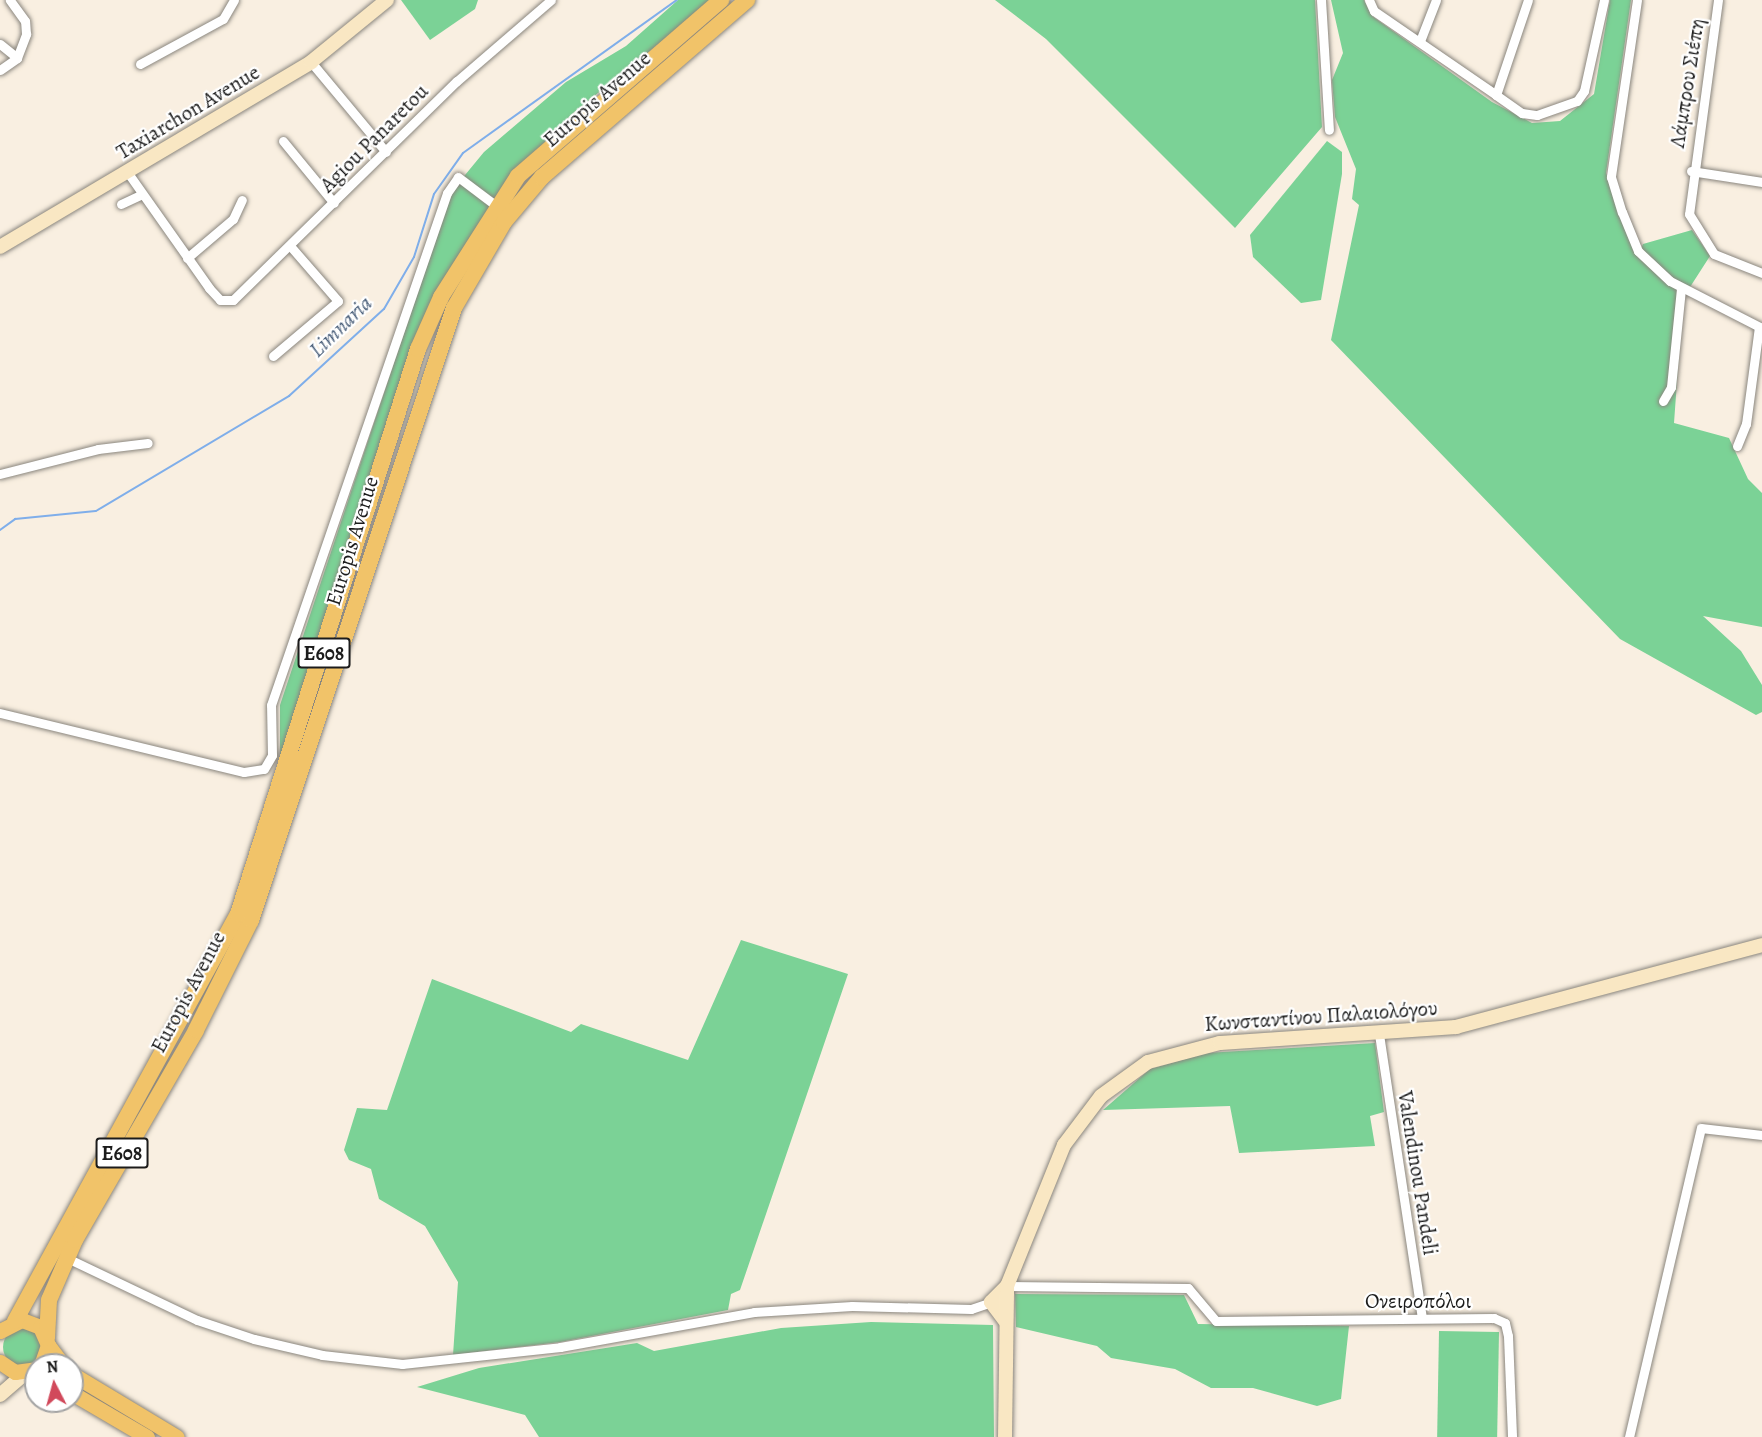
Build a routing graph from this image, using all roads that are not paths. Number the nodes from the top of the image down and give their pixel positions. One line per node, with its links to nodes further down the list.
1 (10, 0): 16 (street)
2 (234, 0): 18 (street)
3 (387, 0): 17 (street, Taxiarchon Avenue)
4 (551, 0): 23 (street, Agiou Panaretou)
5 (721, 0): 31 (highway, Europis Avenue / E608)
6 (747, 0): 47 (highway, Europis Avenue / E608)
7 (1322, 0): 21 (street)
8 (1369, 0): 14 (street)
9 (1436, 0): 14 (street)
10 (1528, 0): 20 (street)
11 (1604, 0): 20 (street)
12 (1637, 0): 36 (street)
13 (1718, 0): 24 (street, Λάμπρου Σιέπη)
14 (1420, 41): 20 (street)
15 (0, 44): 16 (street)
16 (17, 58): 19 (street)
17 (311, 62): 23 (street); 25 (street, Taxiarchon Avenue)
18 (140, 64)
19 (0, 70)
20 (1496, 95)
21 (1329, 130)
22 (283, 141): 29 (street)
23 (386, 152): 29 (street, Agiou Panaretou)
24 (1691, 171): 26 (street); 35 (street, Λάμπρου Σιέπη)
25 (128, 173): 27 (street); 32 (street, Taxiarchon Avenue)
26 (1762, 182)
27 (142, 194): 30 (street); 34 (street)
28 (242, 200): 34 (street)
29 (334, 203): 33 (street, Agiou Panaretou)
30 (121, 204)
31 (495, 205): 43 (street); 52 (highway, Europis Avenue / E608)
32 (0, 247)
33 (291, 247): 34 (street, Agiou Panaretou); 38 (street)
34 (187, 258)
35 (1762, 273)
36 (1682, 289): 37 (street); 39 (street)
37 (1761, 327): 41 (street)
38 (273, 356)
39 (1663, 401)
40 (148, 443): 42 (street)
41 (1737, 446)
42 (0, 474)
43 (0, 713)
44 (1762, 945): 45 (street, Κωνσταντίνου Παλαιολόγου)
45 (1379, 1034): 48 (street, Κωνσταντίνου Παλαιολόγου); 50 (street, Valendinou Pandeli)
46 (1762, 1135): 66 (street)
47 (67, 1258): 49 (street); 53 (highway, Europis Avenue / E608)
48 (1007, 1286): 49 (street); 50 (street, Ονειροπόλοι); 51 (street)
49 (991, 1302): 51 (street)
50 (1422, 1318): 65 (street, Ονειροπόλοι)
51 (1006, 1322): 64 (street)
52 (6, 1325): 53 (main road)
53 (48, 1342): 54 (main road); 55 (main road)
54 (42, 1353)
55 (55, 1353)
56 (0, 1362): 57 (main road)
57 (24, 1368)
58 (24, 1377): 60 (street)
59 (84, 1381): 63 (main road)
60 (0, 1395)
61 (84, 1400): 62 (main road)
62 (147, 1437)
63 (177, 1437)
64 (1005, 1437)
65 (1512, 1437)
66 (1629, 1437)

